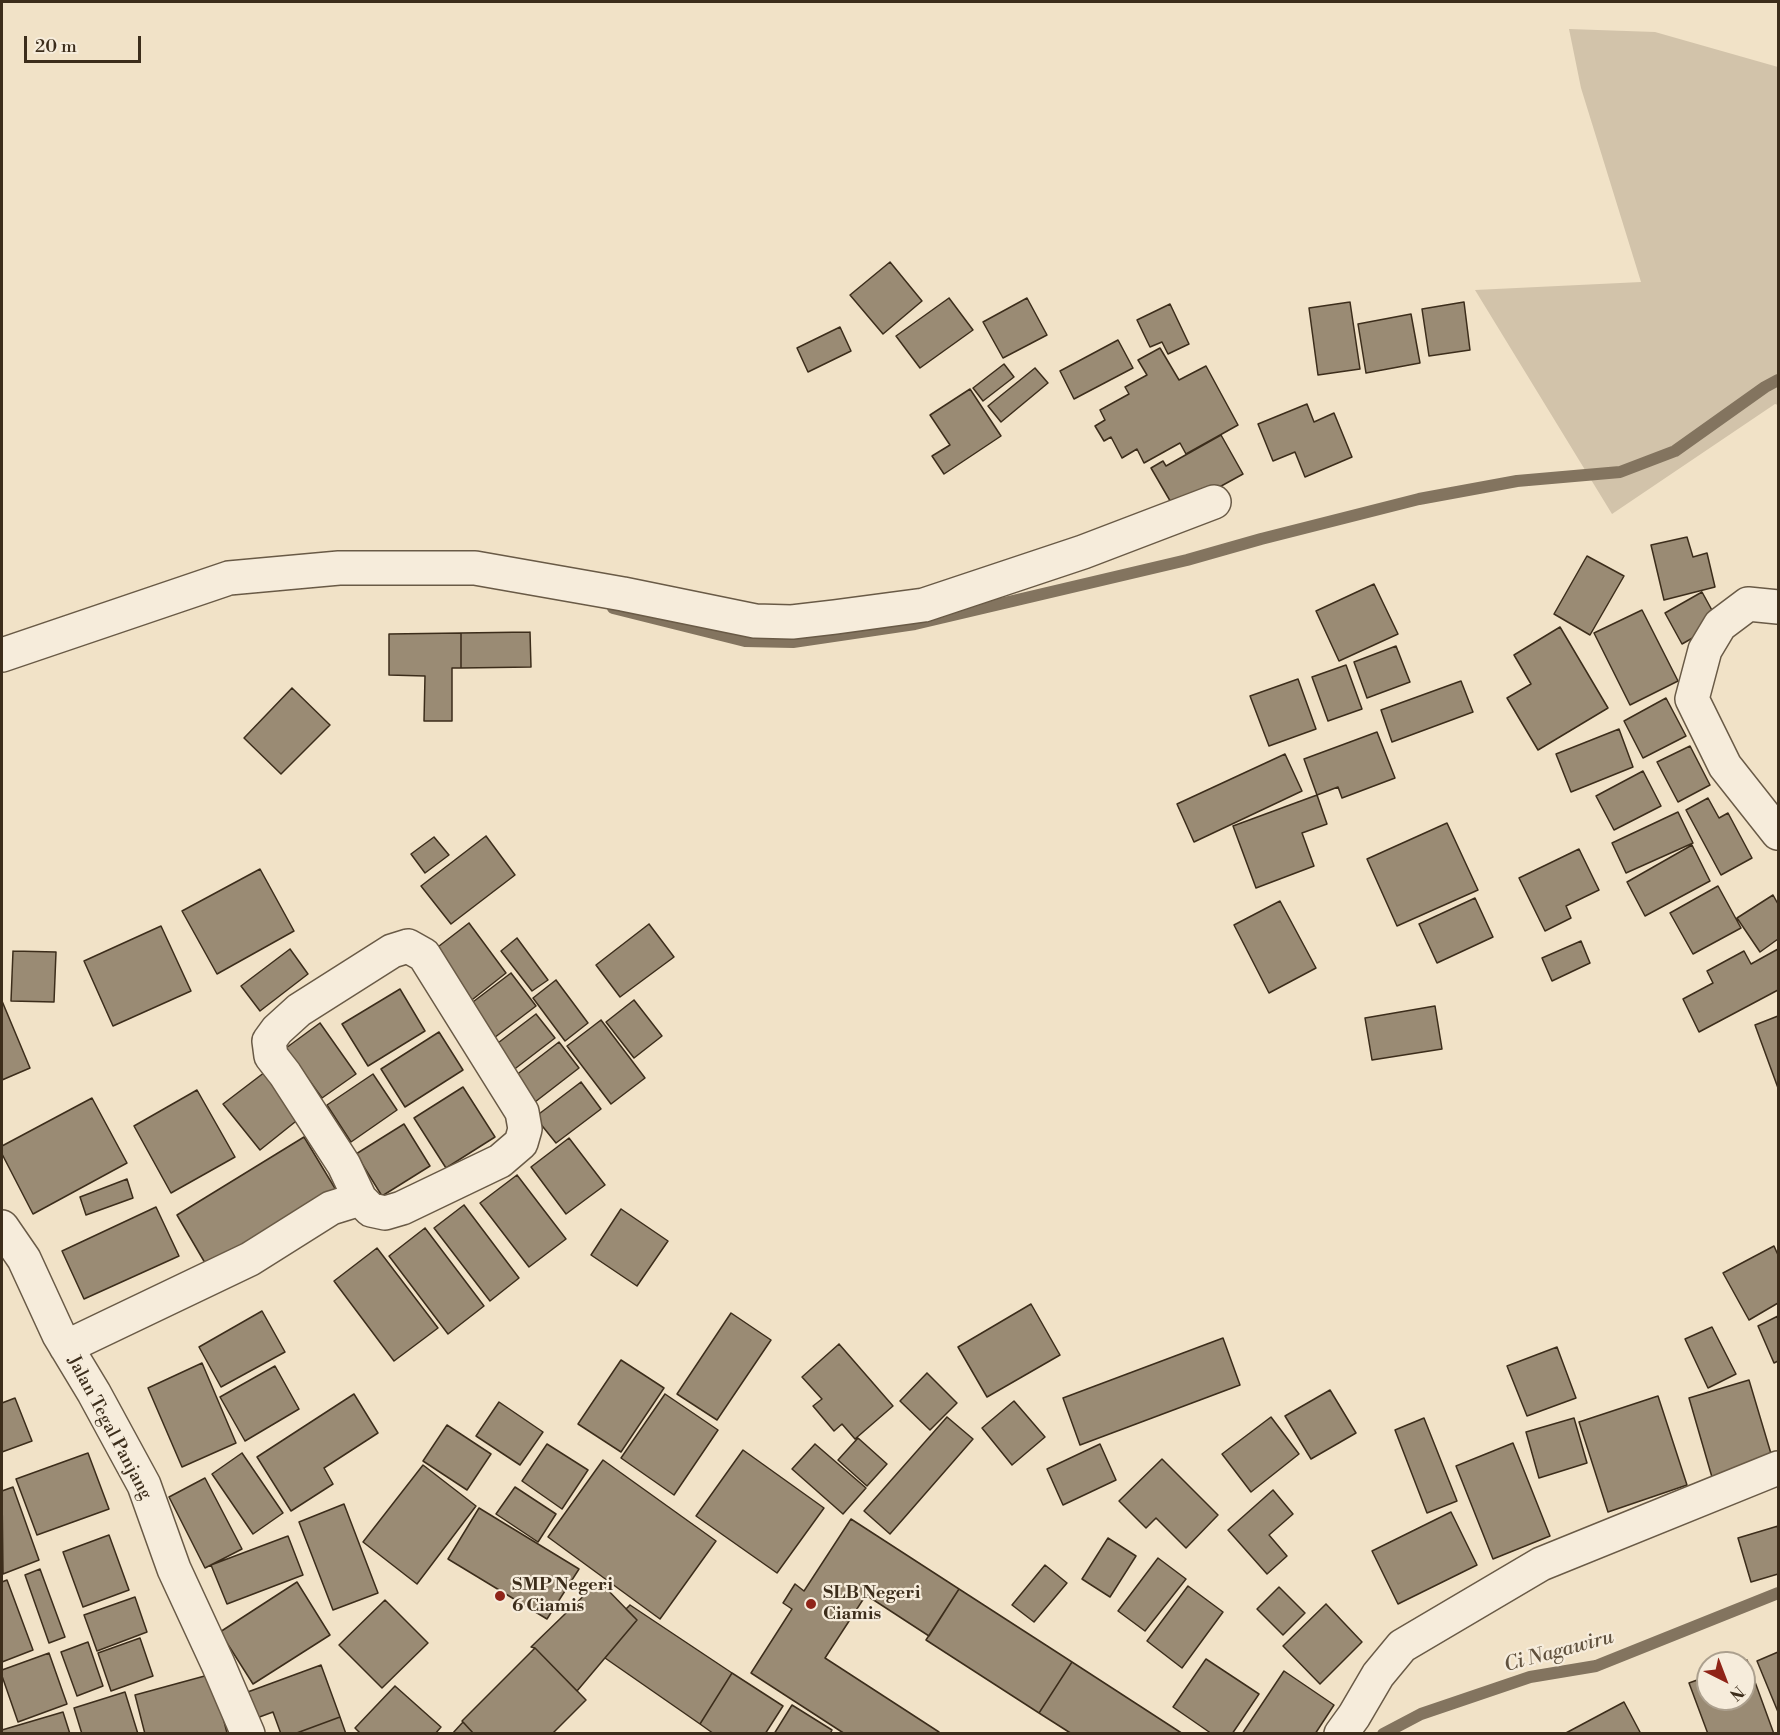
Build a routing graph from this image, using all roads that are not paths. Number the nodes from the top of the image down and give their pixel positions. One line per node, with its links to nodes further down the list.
1 (1214, 502): 3 (street)
2 (1779, 607): 4 (street)
3 (2, 654)
4 (1779, 833)
5 (360, 1199): 5 (street); 7 (street)
6 (2, 1227): 7 (street, Jalan Tegal Panjang)
7 (66, 1347): 9 (street, Jalan Tegal Panjang)
8 (1779, 1468): 10 (street)
9 (248, 1734)
10 (1341, 1734)

